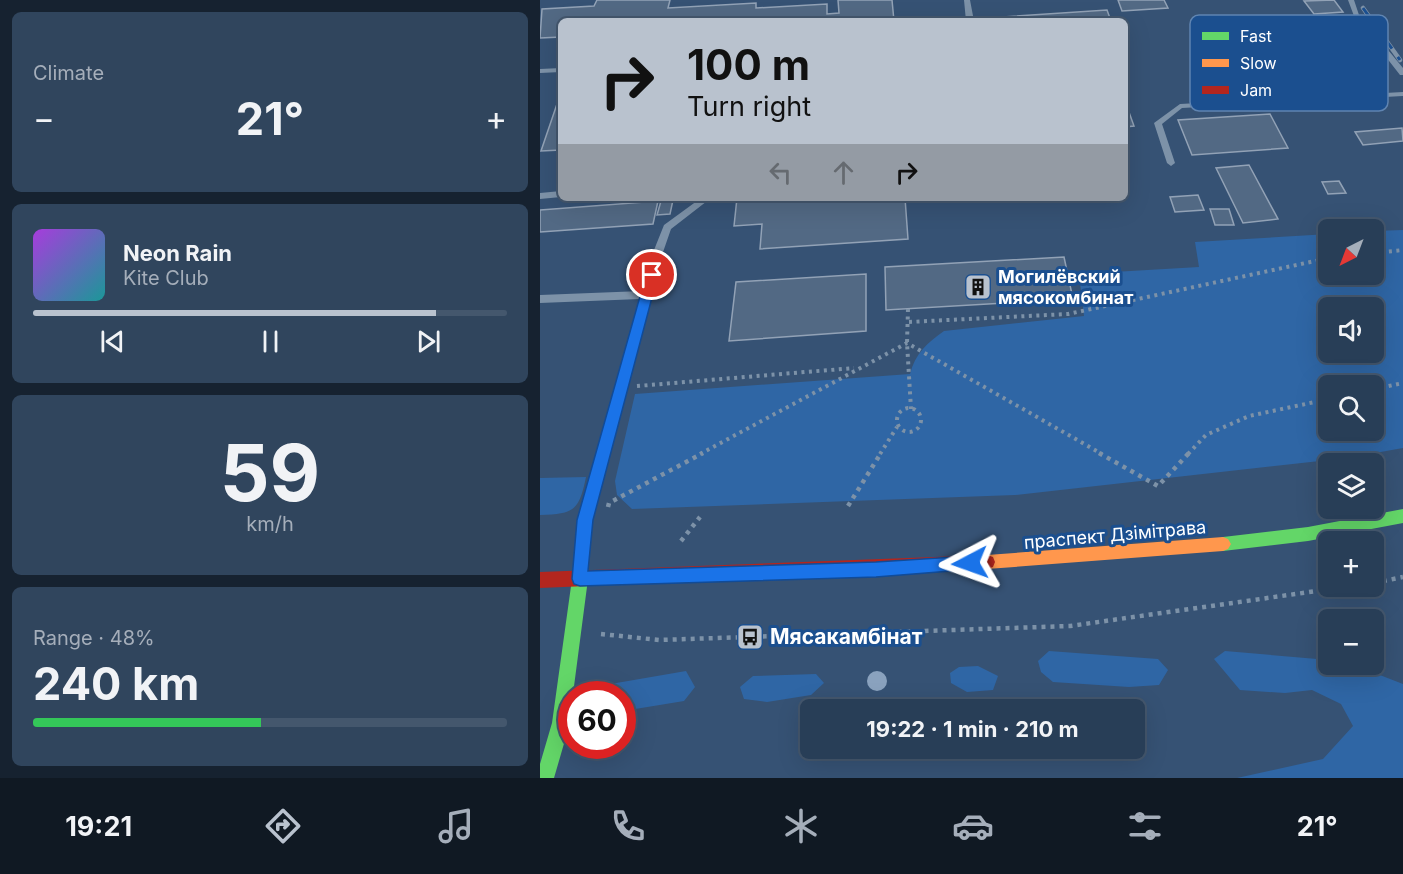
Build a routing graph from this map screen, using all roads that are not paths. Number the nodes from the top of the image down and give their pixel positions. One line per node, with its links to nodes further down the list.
1 (967, 0): 4 (lane)
2 (1351, 0): 3 (lane)
3 (1356, 15)
4 (970, 18)
5 (1388, 54): 8 (lane)
6 (558, 70): 7 (lane)
7 (540, 71)
8 (1403, 73)
9 (1403, 94): 10 (lane)
10 (1388, 95)
11 (1190, 105): 12 (lane)
12 (1171, 162)
13 (558, 194): 14 (lane)
14 (540, 196)
15 (703, 201): 16 (lane)
16 (646, 295): 17 (lane); 19 (lane)
17 (540, 299)
18 (1403, 516): 19 (main road, праспект Дзімітрава)
19 (580, 579): 20 (main road, праспект Дзімітрава); 21 (main road)
20 (540, 580)
21 (545, 778)

